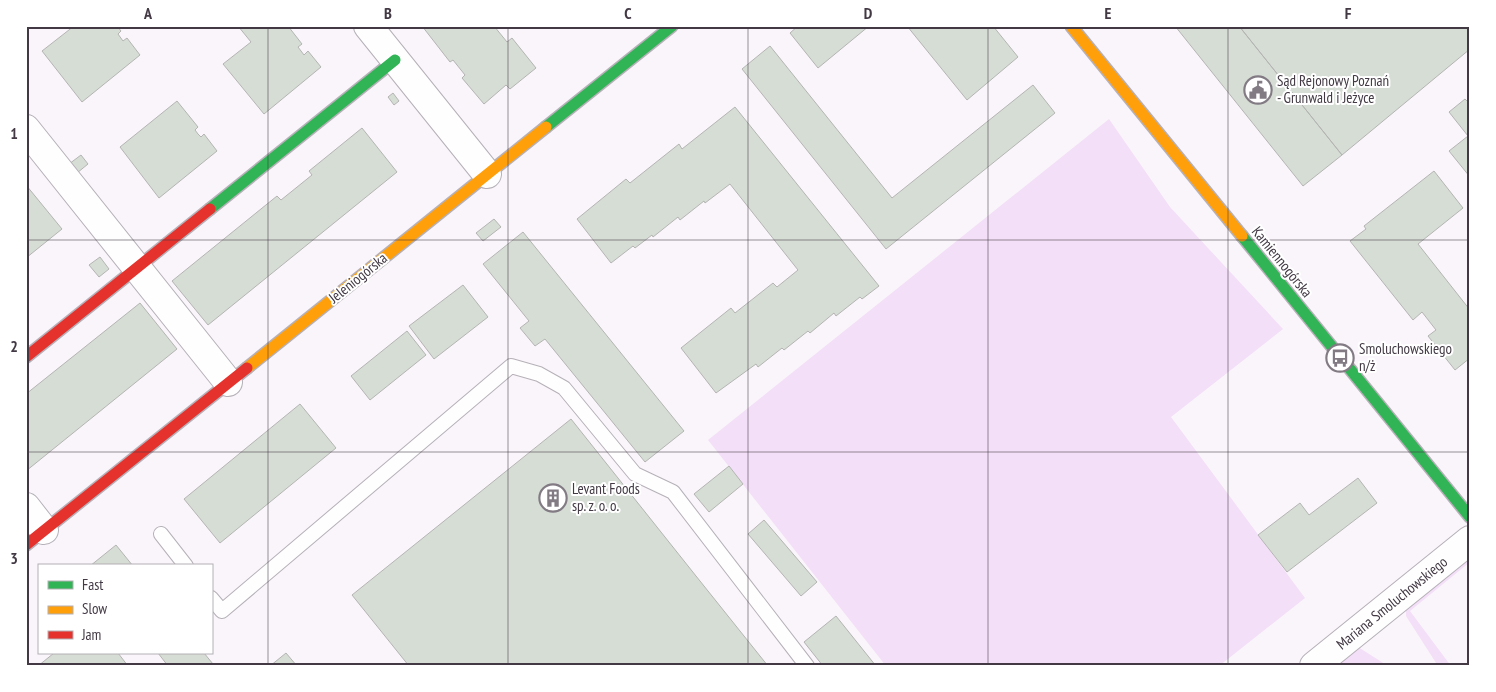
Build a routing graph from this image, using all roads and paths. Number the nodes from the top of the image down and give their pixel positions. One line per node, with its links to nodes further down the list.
1 (368, 26): 4 (street)
2 (672, 26): 6 (street, Jeleniogórska)
3 (1071, 26): 11 (street, Kamiennogórska)
4 (395, 60): 6 (street); 7 (street)
5 (26, 129): 7 (street)
6 (487, 174): 9 (street, Jeleniogórska)
7 (138, 267): 8 (street); 9 (street)
8 (26, 357)
9 (228, 382): 13 (street, Jeleniogórska)
10 (26, 507): 13 (street, Jeleniogórska)
11 (1470, 517)
12 (161, 534): 15 (lane)
13 (35, 538)
14 (1470, 540): 18 (street, Mariana Smoluchowskiego)
15 (184, 564)
16 (212, 599): 17 (lane)
17 (808, 666)
18 (1314, 666)

